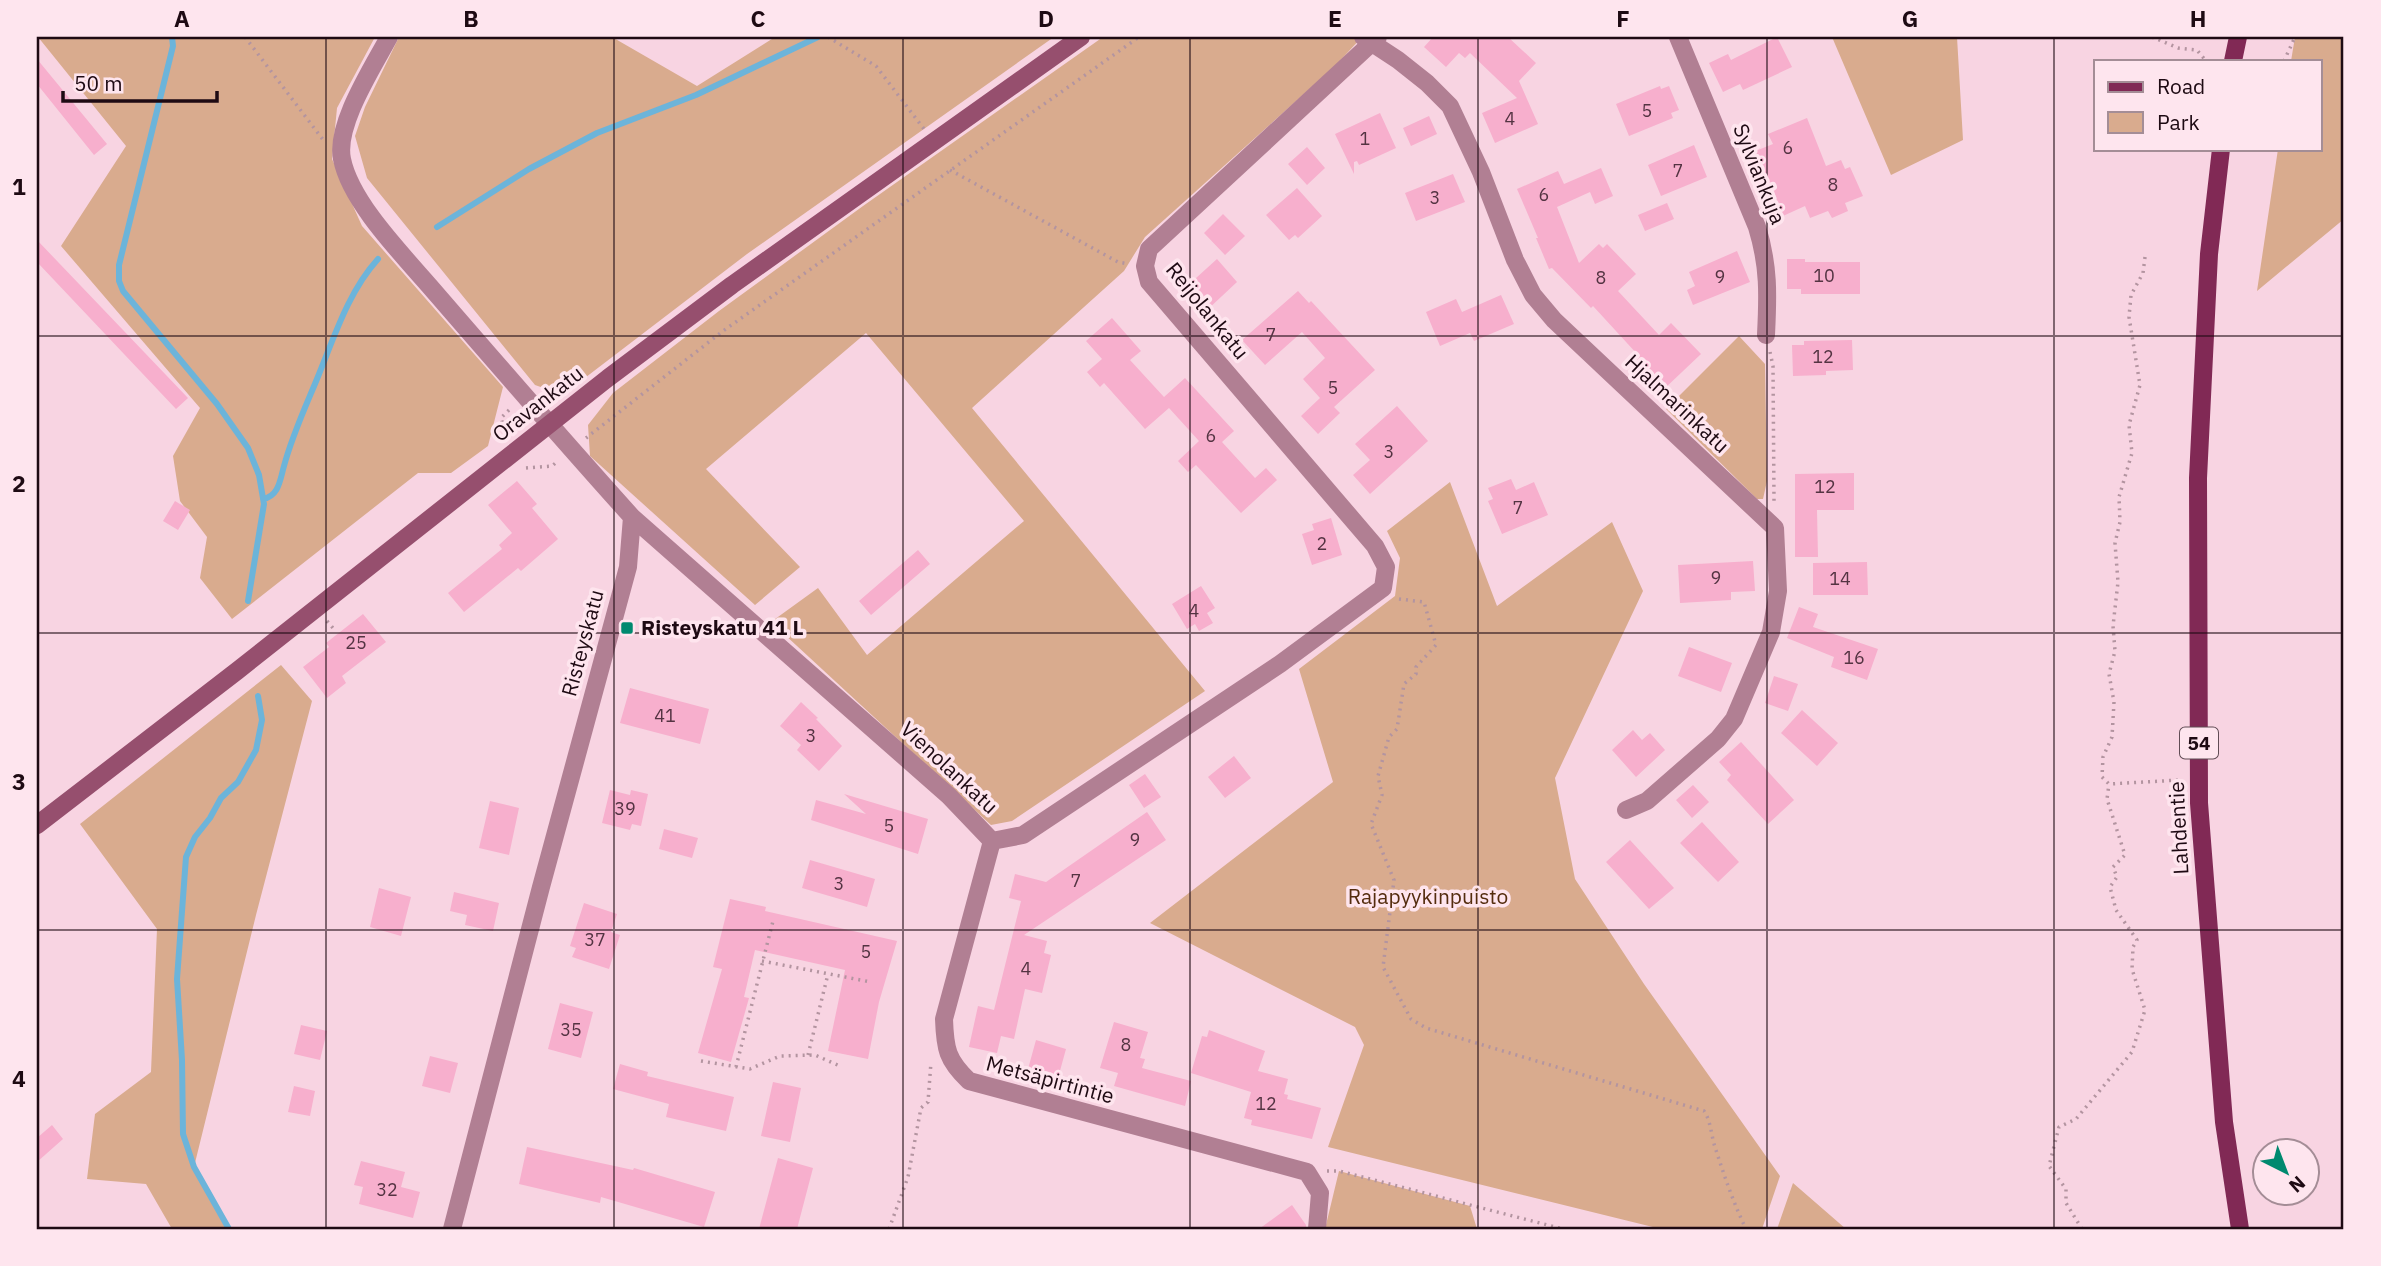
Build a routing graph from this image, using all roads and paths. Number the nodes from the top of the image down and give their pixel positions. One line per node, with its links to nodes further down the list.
1 (245, 37): 17 (path)
2 (389, 37): 17 (street)
3 (829, 37): 15 (path)
4 (1081, 37): 15 (street, Oravankatu)
5 (1678, 37): 21 (street, Sylviankuja)
6 (2152, 37): 11 (path)
7 (2232, 37): 12 (main road)
8 (2238, 37): 13 (main road)
9 (2295, 37): 14 (path)
10 (1371, 39): 20 (street, Reijolankatu); 24 (street, Hjalmarinkatu)
11 (2205, 60)
12 (2231, 60)
13 (2231, 60)
14 (2284, 60)
15 (933, 142): 22 (street, Oravankatu)
16 (2221, 150): 26 (main road, Lahdentie / 54)
17 (341, 158): 22 (street)
18 (950, 170): 20 (path)
19 (2145, 257): 27 (path)
20 (1145, 266): 25 (street, Reijolankatu)
21 (1766, 335): 24 (path)
22 (548, 424): 23 (street); 29 (street, Oravankatu)
23 (632, 517): 30 (street, Vienolankatu); 41 (street, Risteyskatu)
24 (1775, 528): 28 (street)
25 (1376, 594): 30 (street, Vienolankatu); 45 (path)
26 (2199, 779): 27 (path); 47 (main road, Lahdentie / 54)
27 (2109, 784): 46 (path)
28 (1626, 810)
29 (37, 825)
30 (992, 841): 40 (street, Metsäpirtintie)
31 (773, 921): 32 (path)
32 (762, 961): 33 (path); 38 (path)
33 (828, 974): 34 (path); 36 (path)
34 (871, 982)
35 (932, 1053): 42 (path)
36 (808, 1055): 38 (path); 39 (path)
37 (701, 1061): 38 (path)
38 (736, 1067)
39 (842, 1067)
40 (1307, 1172): 43 (street); 44 (path)
41 (452, 1229)
42 (889, 1229)
43 (1317, 1229)
44 (1563, 1229)
45 (1746, 1229)
46 (2082, 1229)
47 (2240, 1229)

